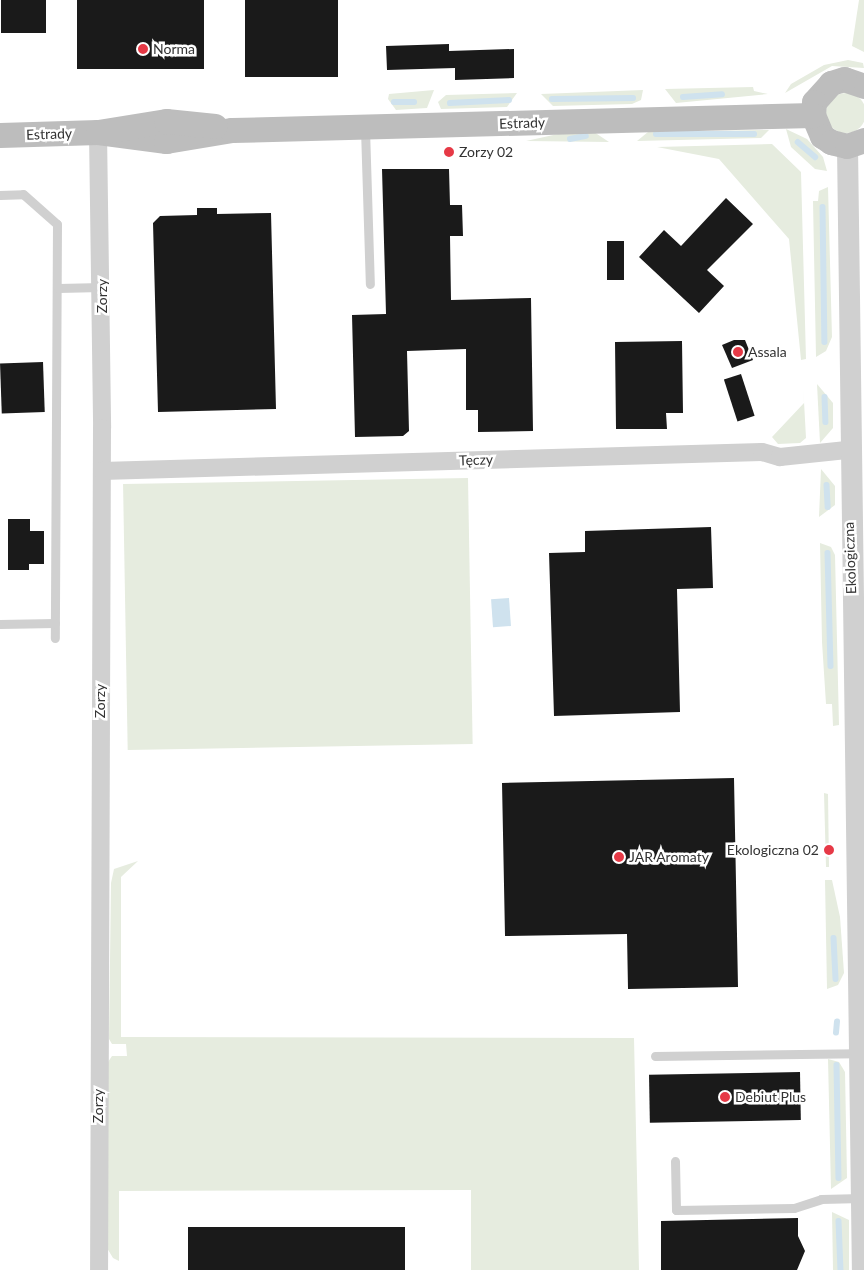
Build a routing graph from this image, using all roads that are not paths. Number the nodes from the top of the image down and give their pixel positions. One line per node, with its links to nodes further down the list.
1 (864, 86): 2 (main road)
2 (812, 115): 3 (main road, Estrady); 6 (main road)
3 (365, 126): 4 (main road, Estrady); 10 (lane)
4 (98, 132): 5 (main road, Estrady); 11 (street, Zorzy)
5 (0, 135)
6 (855, 143): 9 (street, Ekologiczna)
7 (0, 195): 12 (lane)
8 (864, 232): 9 (street)
9 (848, 265): 13 (street, Ekologiczna)
10 (370, 284)
11 (102, 287): 12 (lane); 14 (street, Zorzy)
12 (58, 288): 15 (lane)
13 (847, 450): 14 (street, Tęczy); 18 (street, Ekologiczna)
14 (102, 471): 22 (street, Zorzy)
15 (55, 623): 16 (lane); 17 (lane)
16 (0, 624)
17 (54, 638)
18 (859, 1053): 19 (lane); 21 (street, Ekologiczna)
19 (655, 1056)
20 (675, 1161): 21 (lane)
21 (862, 1198): 23 (street, Ekologiczna)
22 (99, 1270)
23 (862, 1270)

